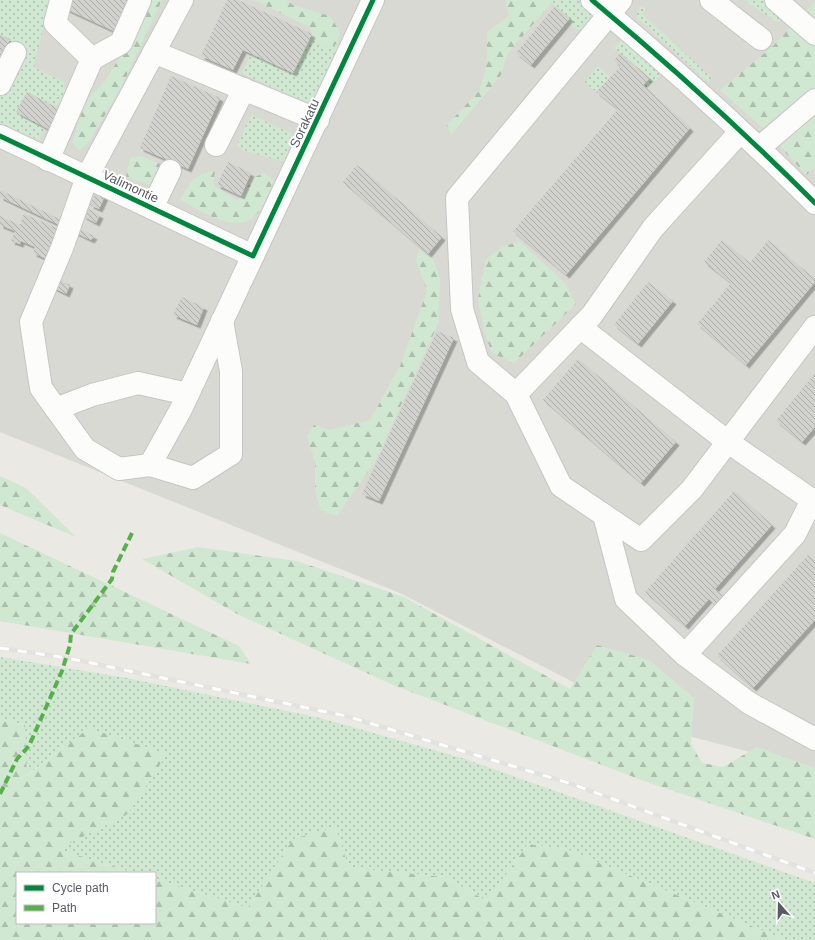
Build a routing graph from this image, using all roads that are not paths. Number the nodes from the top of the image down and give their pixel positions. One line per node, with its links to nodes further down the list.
1 (61, 0): 12 (street)
2 (140, 0): 12 (street)
3 (182, 0): 10 (street)
4 (373, 0): 16 (street, Sorakatu)
5 (711, 0): 9 (street)
6 (776, 0): 8 (street)
7 (607, 4): 17 (street); 31 (street)
8 (815, 34)
9 (761, 39)
10 (154, 52): 14 (street); 23 (street)
11 (16, 53): 13 (street)
12 (92, 59): 21 (street)
13 (0, 84)
14 (244, 89): 16 (street); 19 (street)
15 (815, 100): 20 (street)
16 (318, 120): 26 (street, Sorakatu)
17 (740, 132): 20 (street); 28 (street)
18 (0, 136): 21 (street, Valimontie)
19 (216, 145)
20 (759, 148): 24 (street)
21 (48, 160): 23 (street, Valimontie)
22 (170, 171): 25 (street)
23 (87, 178): 25 (street, Valimontie); 32 (street)
24 (815, 203)
25 (152, 208): 26 (street, Valimontie)
26 (253, 256): 27 (street, Sorakatu)
27 (222, 321): 30 (street, Sorakatu); 34 (street)
28 (580, 327): 31 (street); 33 (street)
29 (815, 327): 33 (street)
30 (188, 394): 32 (street); 34 (street, Sorakatu)
31 (516, 394): 36 (street)
32 (56, 409): 34 (street)
33 (728, 442): 35 (street); 36 (street)
34 (150, 465)
35 (814, 499): 37 (street)
36 (604, 515): 37 (street)
37 (685, 655): 38 (street)
38 (815, 739)

